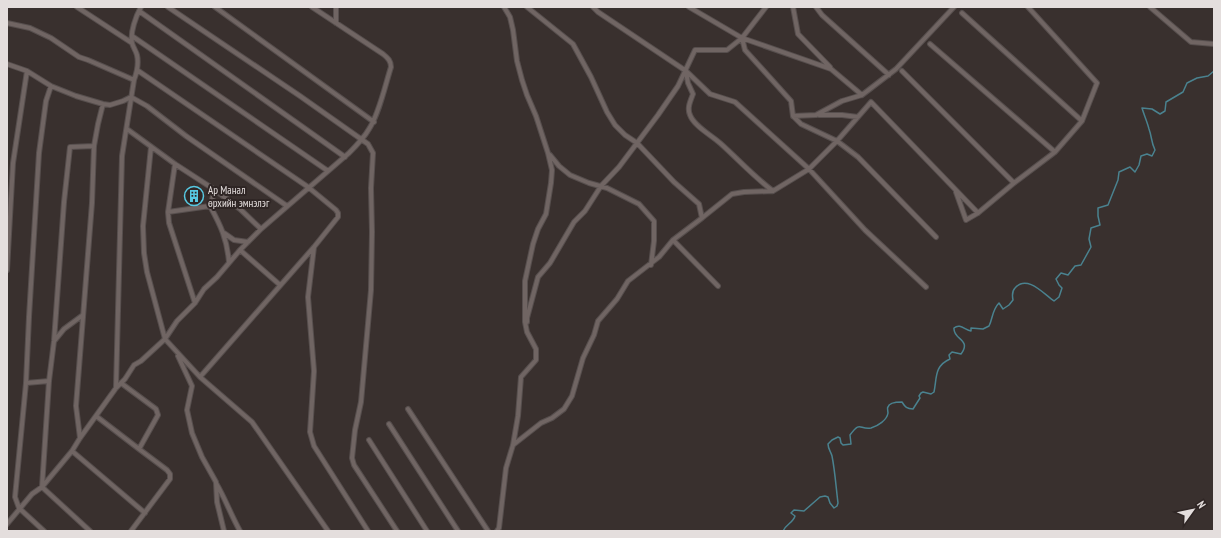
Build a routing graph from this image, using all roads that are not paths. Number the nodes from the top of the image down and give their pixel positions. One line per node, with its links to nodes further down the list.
1 (78, 7): 23 (street)
2 (141, 7): 17 (street)
3 (168, 7): 44 (street)
4 (215, 7): 42 (street)
5 (312, 7): 20 (street)
6 (336, 7): 20 (street)
7 (504, 7): 50 (street)
8 (527, 7): 46 (street)
9 (593, 7): 30 (street)
10 (689, 7): 22 (street)
11 (766, 7): 22 (street)
12 (793, 7): 27 (street)
13 (816, 7): 32 (street)
14 (954, 7): 32 (street)
15 (1028, 7): 41 (street)
16 (1150, 7): 25 (street)
17 (139, 11): 21 (street); 51 (street)
18 (962, 14): 41 (street)
19 (7, 23): 33 (street)
20 (336, 23): 42 (street)
21 (132, 36): 23 (street); 54 (street)
22 (742, 38): 27 (street); 30 (street); 39 (street)
23 (132, 43): 28 (street)
24 (930, 44): 49 (street)
25 (1214, 44)
26 (7, 64): 29 (street)
27 (831, 69): 35 (street)
28 (137, 70): 33 (street); 57 (street)
29 (27, 71): 34 (street); 75 (street)
30 (686, 71): 46 (street); 53 (street); 60 (street)
31 (902, 71): 55 (street)
32 (889, 75): 35 (street)
33 (134, 80): 36 (street)
34 (51, 86): 37 (street); 87 (street)
35 (862, 95): 38 (street)
36 (131, 97): 37 (street); 43 (street); 62 (street)
37 (103, 104): 47 (street)
38 (816, 115): 39 (street); 40 (street)
39 (793, 116): 45 (street)
40 (858, 117): 45 (street); 59 (street)
41 (1082, 121): 49 (street)
42 (374, 122): 44 (street)
43 (126, 129): 48 (street); 89 (street)
44 (362, 140): 51 (street); 111 (street)
45 (837, 141): 53 (street); 68 (street)
46 (637, 143): 56 (street); 65 (street)
47 (94, 146): 80 (street); 83 (street)
48 (151, 147): 52 (street); 82 (street)
49 (1055, 152): 55 (street)
50 (548, 153): 56 (street); 81 (street)
51 (345, 157): 54 (street)
52 (175, 164): 58 (street); 63 (street)
53 (809, 169): 60 (street); 78 (street)
54 (328, 171): 57 (street)
55 (1014, 183): 64 (street)
56 (601, 186): 74 (street); 81 (street)
57 (308, 188): 62 (street); 71 (street)
58 (215, 190): 61 (street); 66 (street)
59 (955, 190): 64 (street); 64 (street)
60 (773, 191): 65 (street)
61 (210, 206): 63 (street); 67 (street)
62 (287, 206): 66 (street)
63 (168, 212): 79 (street)
64 (978, 213)
65 (702, 218): 69 (street)
66 (261, 229): 70 (street)
67 (224, 233): 70 (street); 73 (street)
68 (936, 237)
69 (673, 240): 74 (street); 77 (street)
70 (248, 242): 72 (street)
71 (314, 247): 76 (street); 110 (street)
72 (240, 250): 73 (street); 76 (street)
73 (229, 262): 79 (street)
74 (650, 265): 95 (street)
75 (7, 270)
76 (280, 285): 85 (street)
77 (718, 286)
78 (926, 288)
79 (195, 303): 82 (street)
80 (83, 315): 83 (street); 93 (street)
81 (527, 332): 95 (street)
82 (165, 339): 84 (street); 88 (street)
83 (54, 341): 86 (street)
84 (175, 350): 85 (street); 98 (street)
85 (200, 377): 109 (street)
86 (49, 381): 87 (street); 99 (street)
87 (26, 383): 100 (street)
88 (121, 383): 89 (street); 96 (street)
89 (116, 388): 91 (street)
90 (408, 409): 114 (street)
91 (96, 416): 93 (street); 96 (street)
92 (389, 424): 113 (street)
93 (80, 438): 97 (street)
94 (369, 440): 112 (street)
95 (513, 445): 103 (street)
96 (139, 449): 101 (street)
97 (72, 451): 99 (street); 101 (street)
98 (215, 481): 107 (street); 108 (street)
99 (42, 487): 100 (street); 105 (street)
100 (19, 508): 102 (street); 104 (street)
101 (145, 513): 106 (street)
102 (7, 524)
103 (498, 530)
104 (44, 531)
105 (90, 531)
106 (131, 531)
107 (224, 531)
108 (240, 531)
109 (328, 531)
110 (368, 531)
111 (396, 531)
112 (427, 531)
113 (458, 531)
114 (488, 531)

